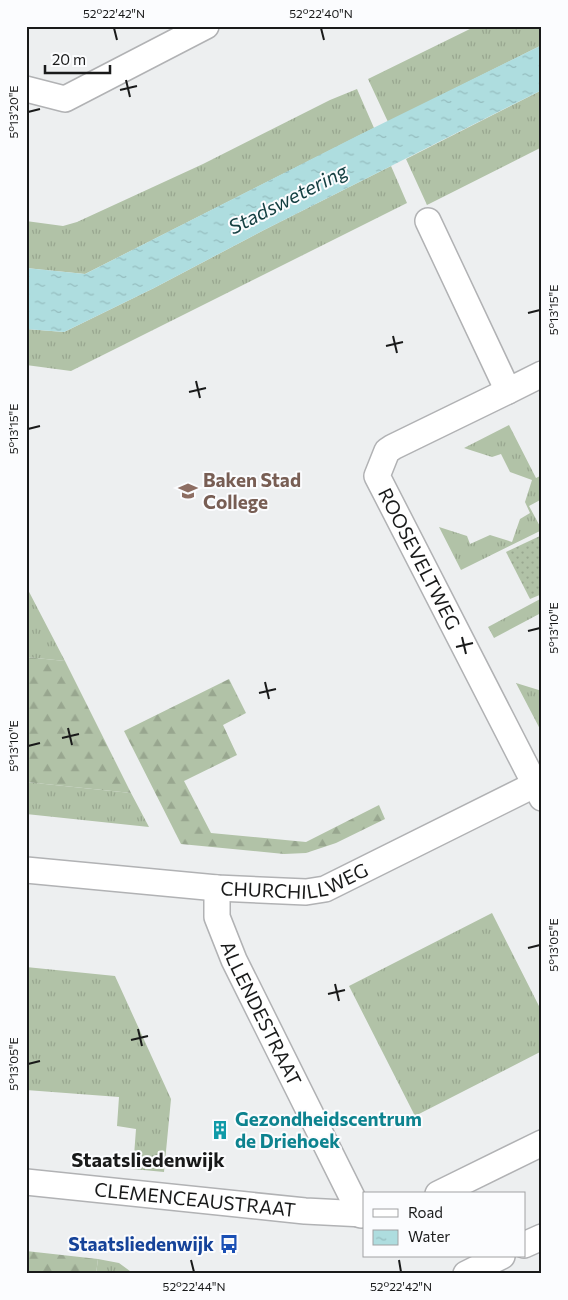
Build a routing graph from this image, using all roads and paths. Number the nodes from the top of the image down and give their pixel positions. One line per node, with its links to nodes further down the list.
1 (206, 26): 2 (street)
2 (26, 89)
3 (428, 221): 5 (street)
4 (542, 374): 5 (street, ROOSEVELTWEG)
5 (508, 391): 6 (street, ROOSEVELTWEG)
6 (539, 788): 8 (street, CHURCHILLWEG)
7 (26, 870): 8 (street, CHURCHILLWEG)
8 (217, 888): 12 (street, ALLENDESTRAAT)
9 (542, 1143): 11 (street)
10 (26, 1182): 12 (street, CLEMENCEAUSTRAAT)
11 (442, 1192)
12 (362, 1215)
13 (542, 1237): 14 (street)
14 (526, 1245)
15 (498, 1258): 16 (street)
16 (466, 1274)

